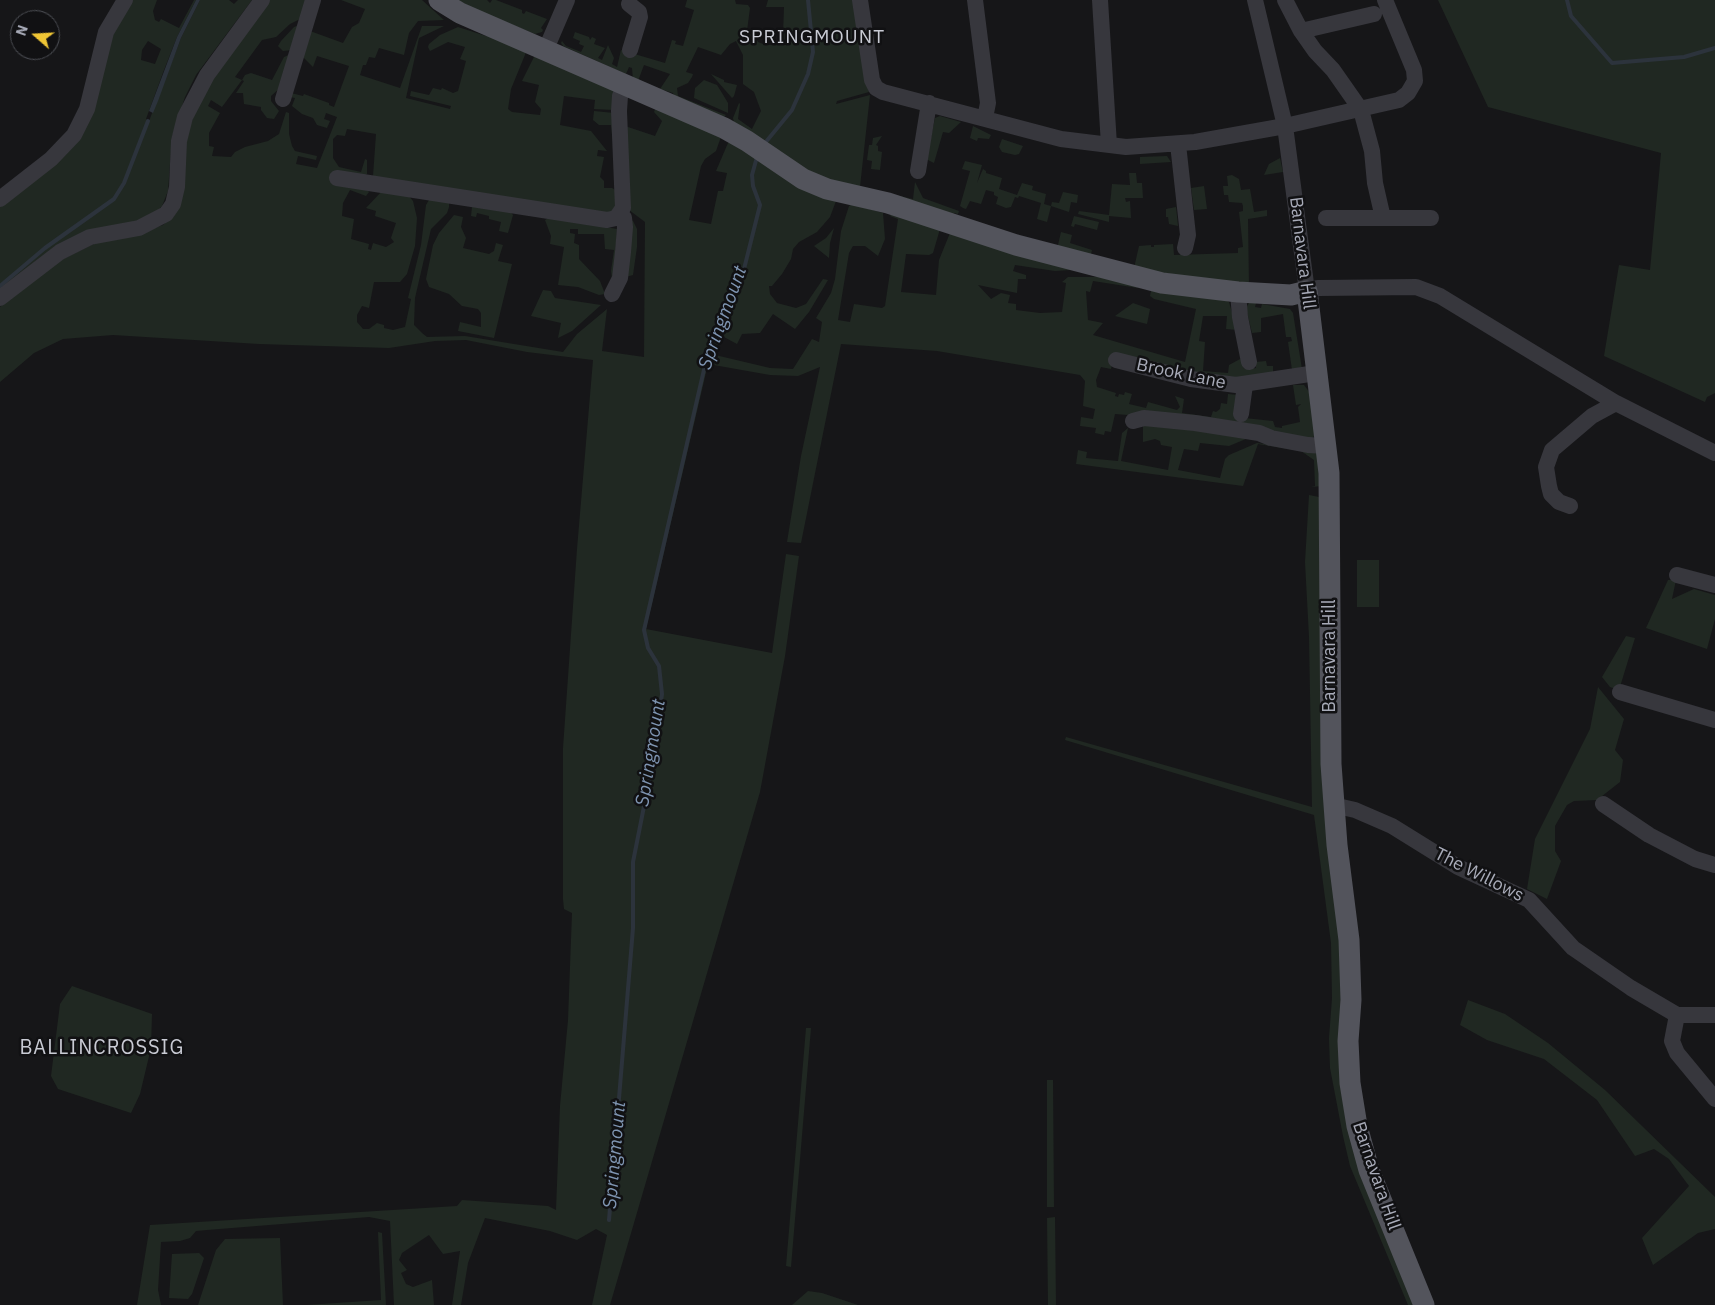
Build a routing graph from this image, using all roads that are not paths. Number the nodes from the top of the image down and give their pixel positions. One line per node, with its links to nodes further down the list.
1 (125, 0): 27 (street)
2 (262, 0): 36 (street)
3 (313, 0): 18 (street)
4 (439, 0): 15 (main road)
5 (567, 0): 15 (street)
6 (860, 0): 19 (street)
7 (975, 0): 21 (street)
8 (1100, 0): 24 (street)
9 (1255, 0): 22 (street, Barnavara Hill)
10 (1285, 0): 14 (street)
11 (1384, 0): 20 (street)
12 (626, 1): 16 (street)
13 (1374, 14): 14 (street)
14 (1301, 31): 20 (street)
15 (546, 49): 17 (main road)
16 (630, 50)
17 (624, 84): 28 (street); 34 (main road)
18 (283, 99)
19 (929, 103): 21 (street); 25 (street)
20 (1361, 110): 22 (street); 30 (street)
21 (985, 118): 24 (street)
22 (1285, 126): 23 (street); 33 (street, Barnavara Hill)
23 (1178, 144): 24 (street); 32 (street)
24 (1110, 145)
25 (918, 171)
26 (337, 178): 28 (street)
27 (0, 200)
28 (620, 216): 35 (street)
29 (1326, 218): 30 (street)
30 (1383, 218): 31 (street)
31 (1431, 218)
32 (1185, 248)
33 (1307, 291): 34 (main road); 39 (main road, Barnavara Hill); 41 (street)
34 (1238, 292): 38 (street)
35 (612, 294)
36 (0, 298)
37 (1116, 360): 40 (street, Brook Lane)
38 (1249, 362)
39 (1316, 373): 40 (street, Brook Lane); 44 (main road, Barnavara Hill)
40 (1245, 385): 42 (street, Brook Lane)
41 (1616, 403): 45 (street); 46 (street)
42 (1241, 414)
43 (1133, 422): 44 (street)
44 (1326, 446): 52 (main road, Barnavara Hill)
45 (1715, 453)
46 (1570, 506)
47 (1677, 576): 48 (street)
48 (1715, 585)
49 (1620, 692): 50 (street)
50 (1715, 720)
51 (1602, 804): 53 (street)
52 (1333, 805): 54 (street, The Willows); 57 (main road, Barnavara Hill)
53 (1715, 865)
54 (1677, 1015): 55 (street); 56 (street)
55 (1715, 1015)
56 (1715, 1099)
57 (1424, 1305)

